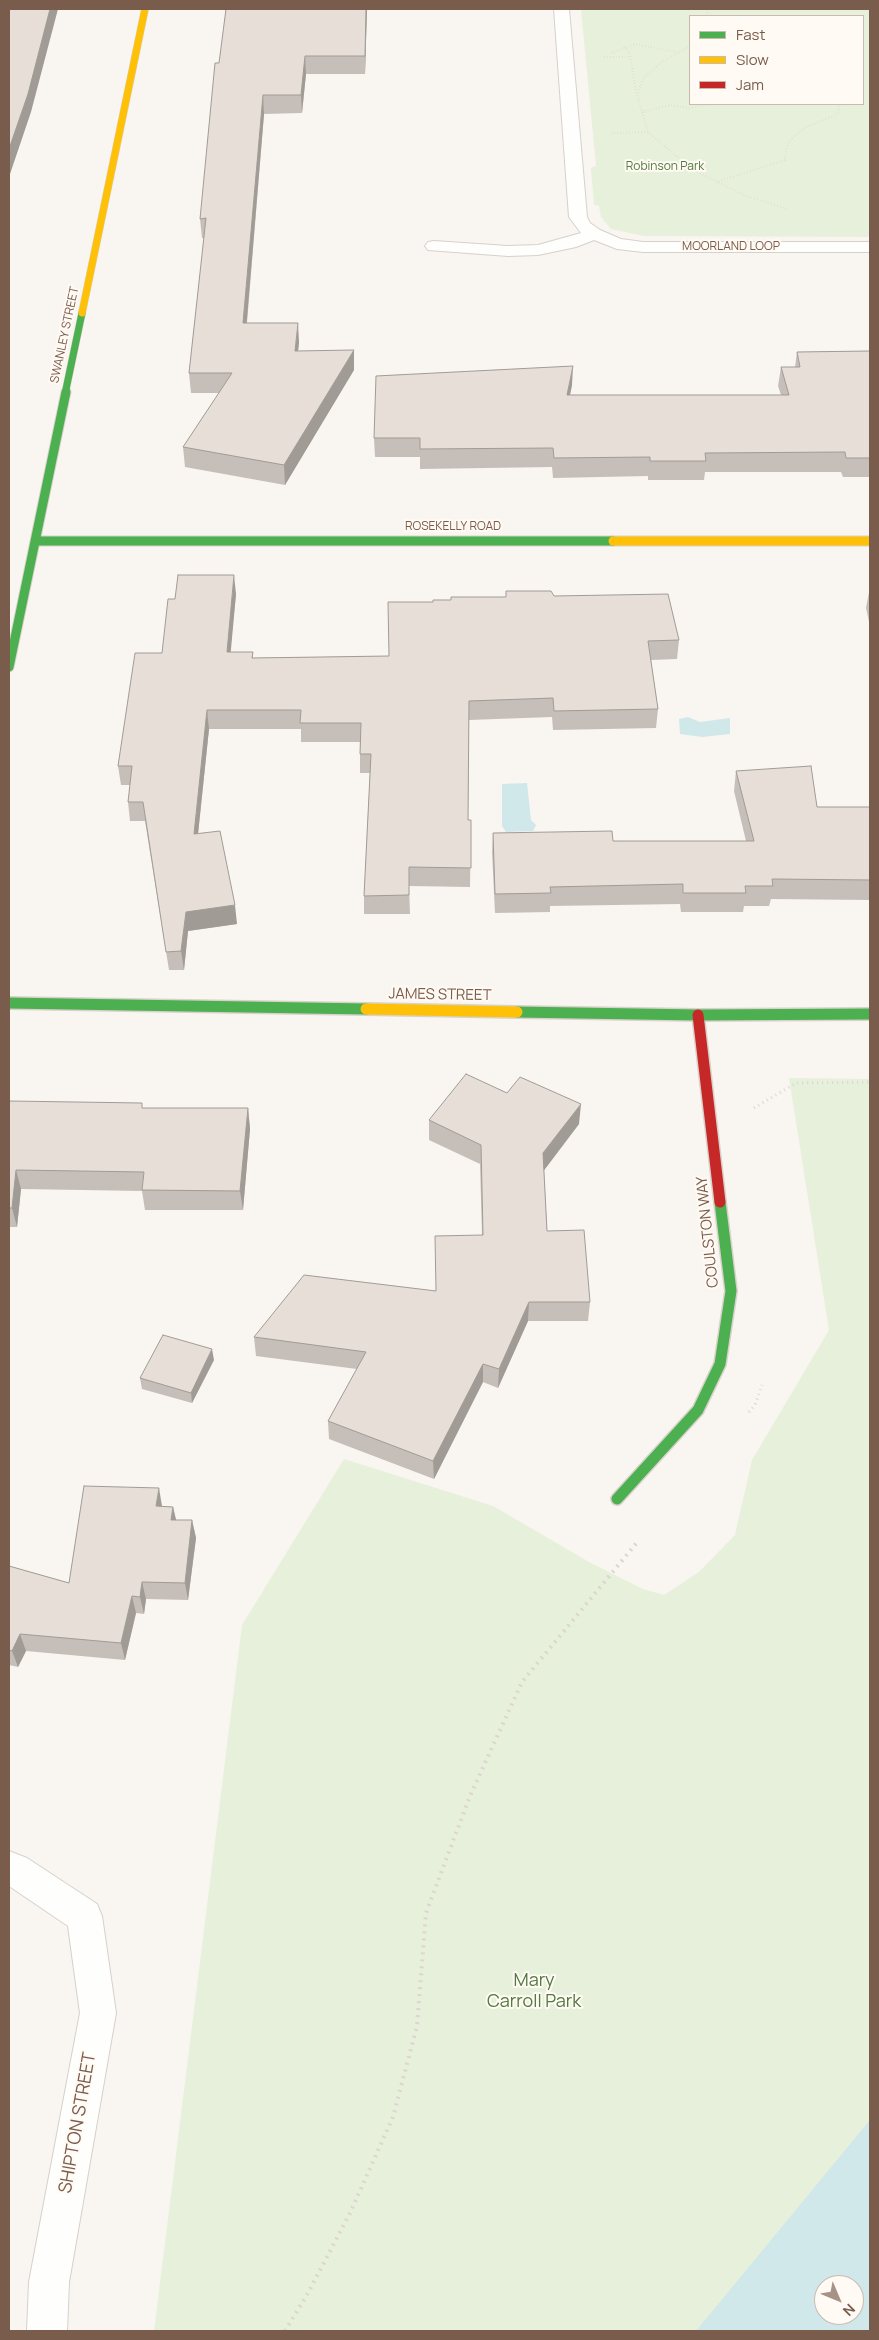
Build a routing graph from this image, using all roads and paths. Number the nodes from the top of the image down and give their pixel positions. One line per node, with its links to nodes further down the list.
1 (145, 9): 20 (street, SWANLEY STREET)
2 (561, 9): 17 (street, MOORLAND LOOP)
3 (689, 46): 5 (path)
4 (624, 47): 5 (path); 6 (path); 8 (path)
5 (677, 52): 9 (path)
6 (611, 53)
7 (599, 57): 8 (path)
8 (631, 57): 9 (path)
9 (637, 94): 12 (path)
10 (703, 105): 12 (path)
11 (840, 105): 15 (path)
12 (642, 112): 13 (path)
13 (648, 132): 14 (path); 15 (path)
14 (606, 134)
15 (716, 182): 16 (path)
16 (790, 209)
17 (594, 234): 18 (street); 19 (street, MOORLAND LOOP)
18 (434, 246)
19 (870, 247)
20 (36, 541): 21 (street, ROSEKELLY ROAD); 22 (street, SWANLEY STREET)
21 (870, 541)
22 (9, 667)
23 (9, 1002): 24 (street, JAMES STREET)
24 (698, 1014): 25 (street, JAMES STREET); 28 (street, COULSTON WAY)
25 (870, 1014)
26 (870, 1082): 27 (path)
27 (752, 1109)
28 (617, 1499): 31 (path)
29 (9, 1868): 30 (street, SHIPTON STREET)
30 (47, 2331)
31 (285, 2331)

